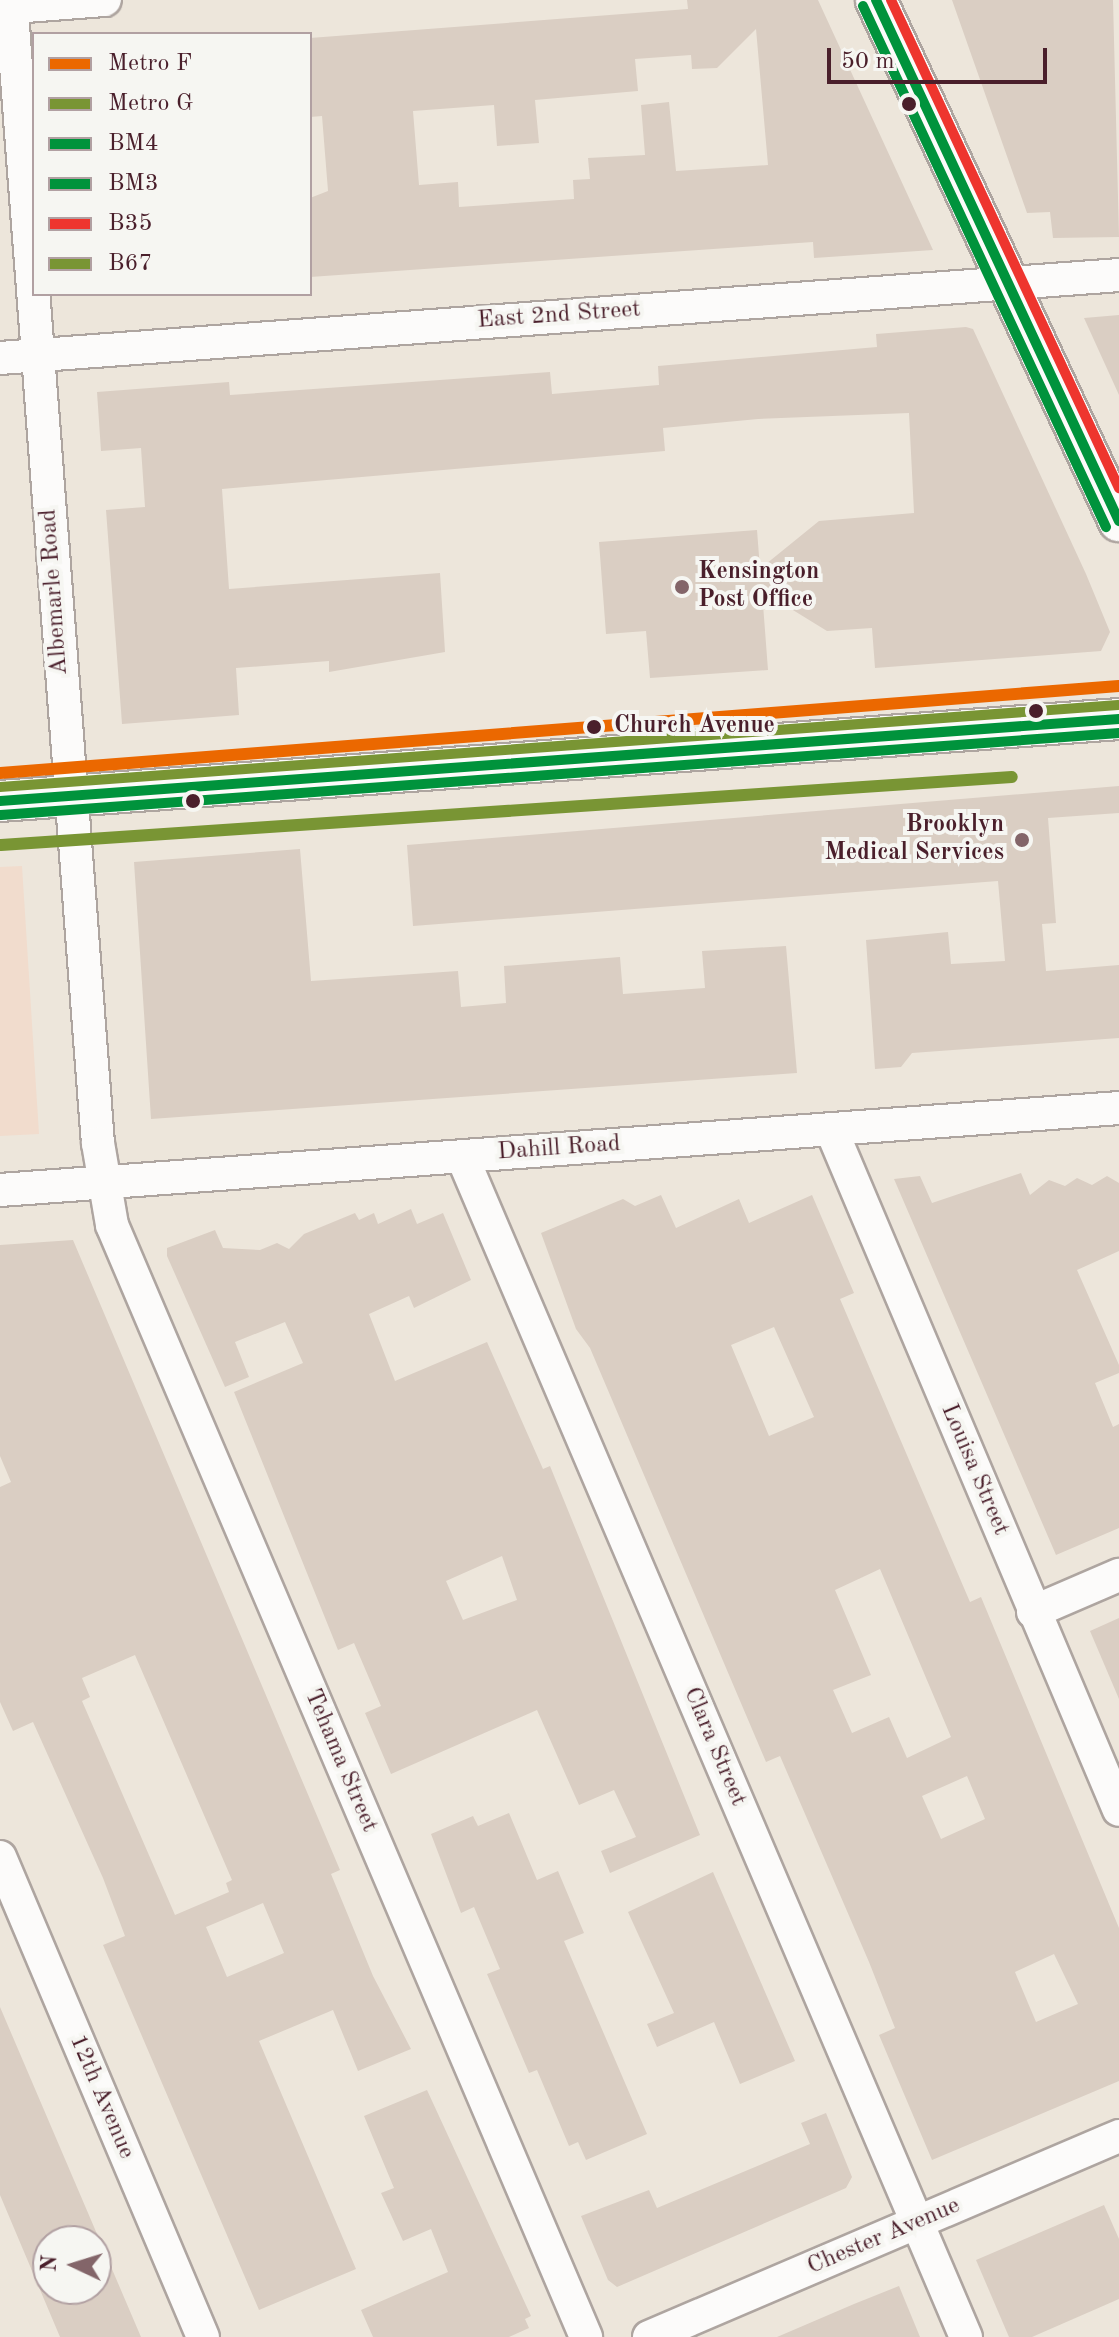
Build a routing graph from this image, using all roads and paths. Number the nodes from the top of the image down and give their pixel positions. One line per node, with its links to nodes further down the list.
1 (105, 0): 3 (street)
2 (876, 0): 5 (main road)
3 (8, 5): 6 (street, Albemarle Road)
4 (1119, 275): 5 (street, East 2nd Street)
5 (1007, 283): 8 (street, East 2nd Street); 10 (main road)
6 (32, 285)
7 (33, 296): 8 (street, Albemarle Road)
8 (38, 355): 9 (street, East 2nd Street); 12 (street, Albemarle Road)
9 (0, 358)
10 (1119, 521)
11 (1119, 719): 12 (main road)
12 (71, 796): 13 (main road); 17 (street, Albemarle Road)
13 (0, 801)
14 (1119, 1108): 15 (street, Dahill Road)
15 (831, 1129): 16 (street, Dahill Road); 20 (street, Louisa Street)
16 (462, 1156): 17 (street, Dahill Road); 24 (street, Clara Street)
17 (105, 1183): 18 (street, Dahill Road); 26 (street, Tehama Street)
18 (0, 1190)
19 (1119, 1575): 20 (street)
20 (1033, 1612): 21 (street, Louisa Street)
21 (1119, 1810)
22 (0, 1857): 25 (street, 12th Avenue)
23 (1119, 2136): 24 (street, Chester Avenue)
24 (917, 2223): 27 (street, Chester Avenue); 28 (street, Clara Street)
25 (203, 2337)
26 (586, 2337)
27 (649, 2337)
28 (966, 2337)

